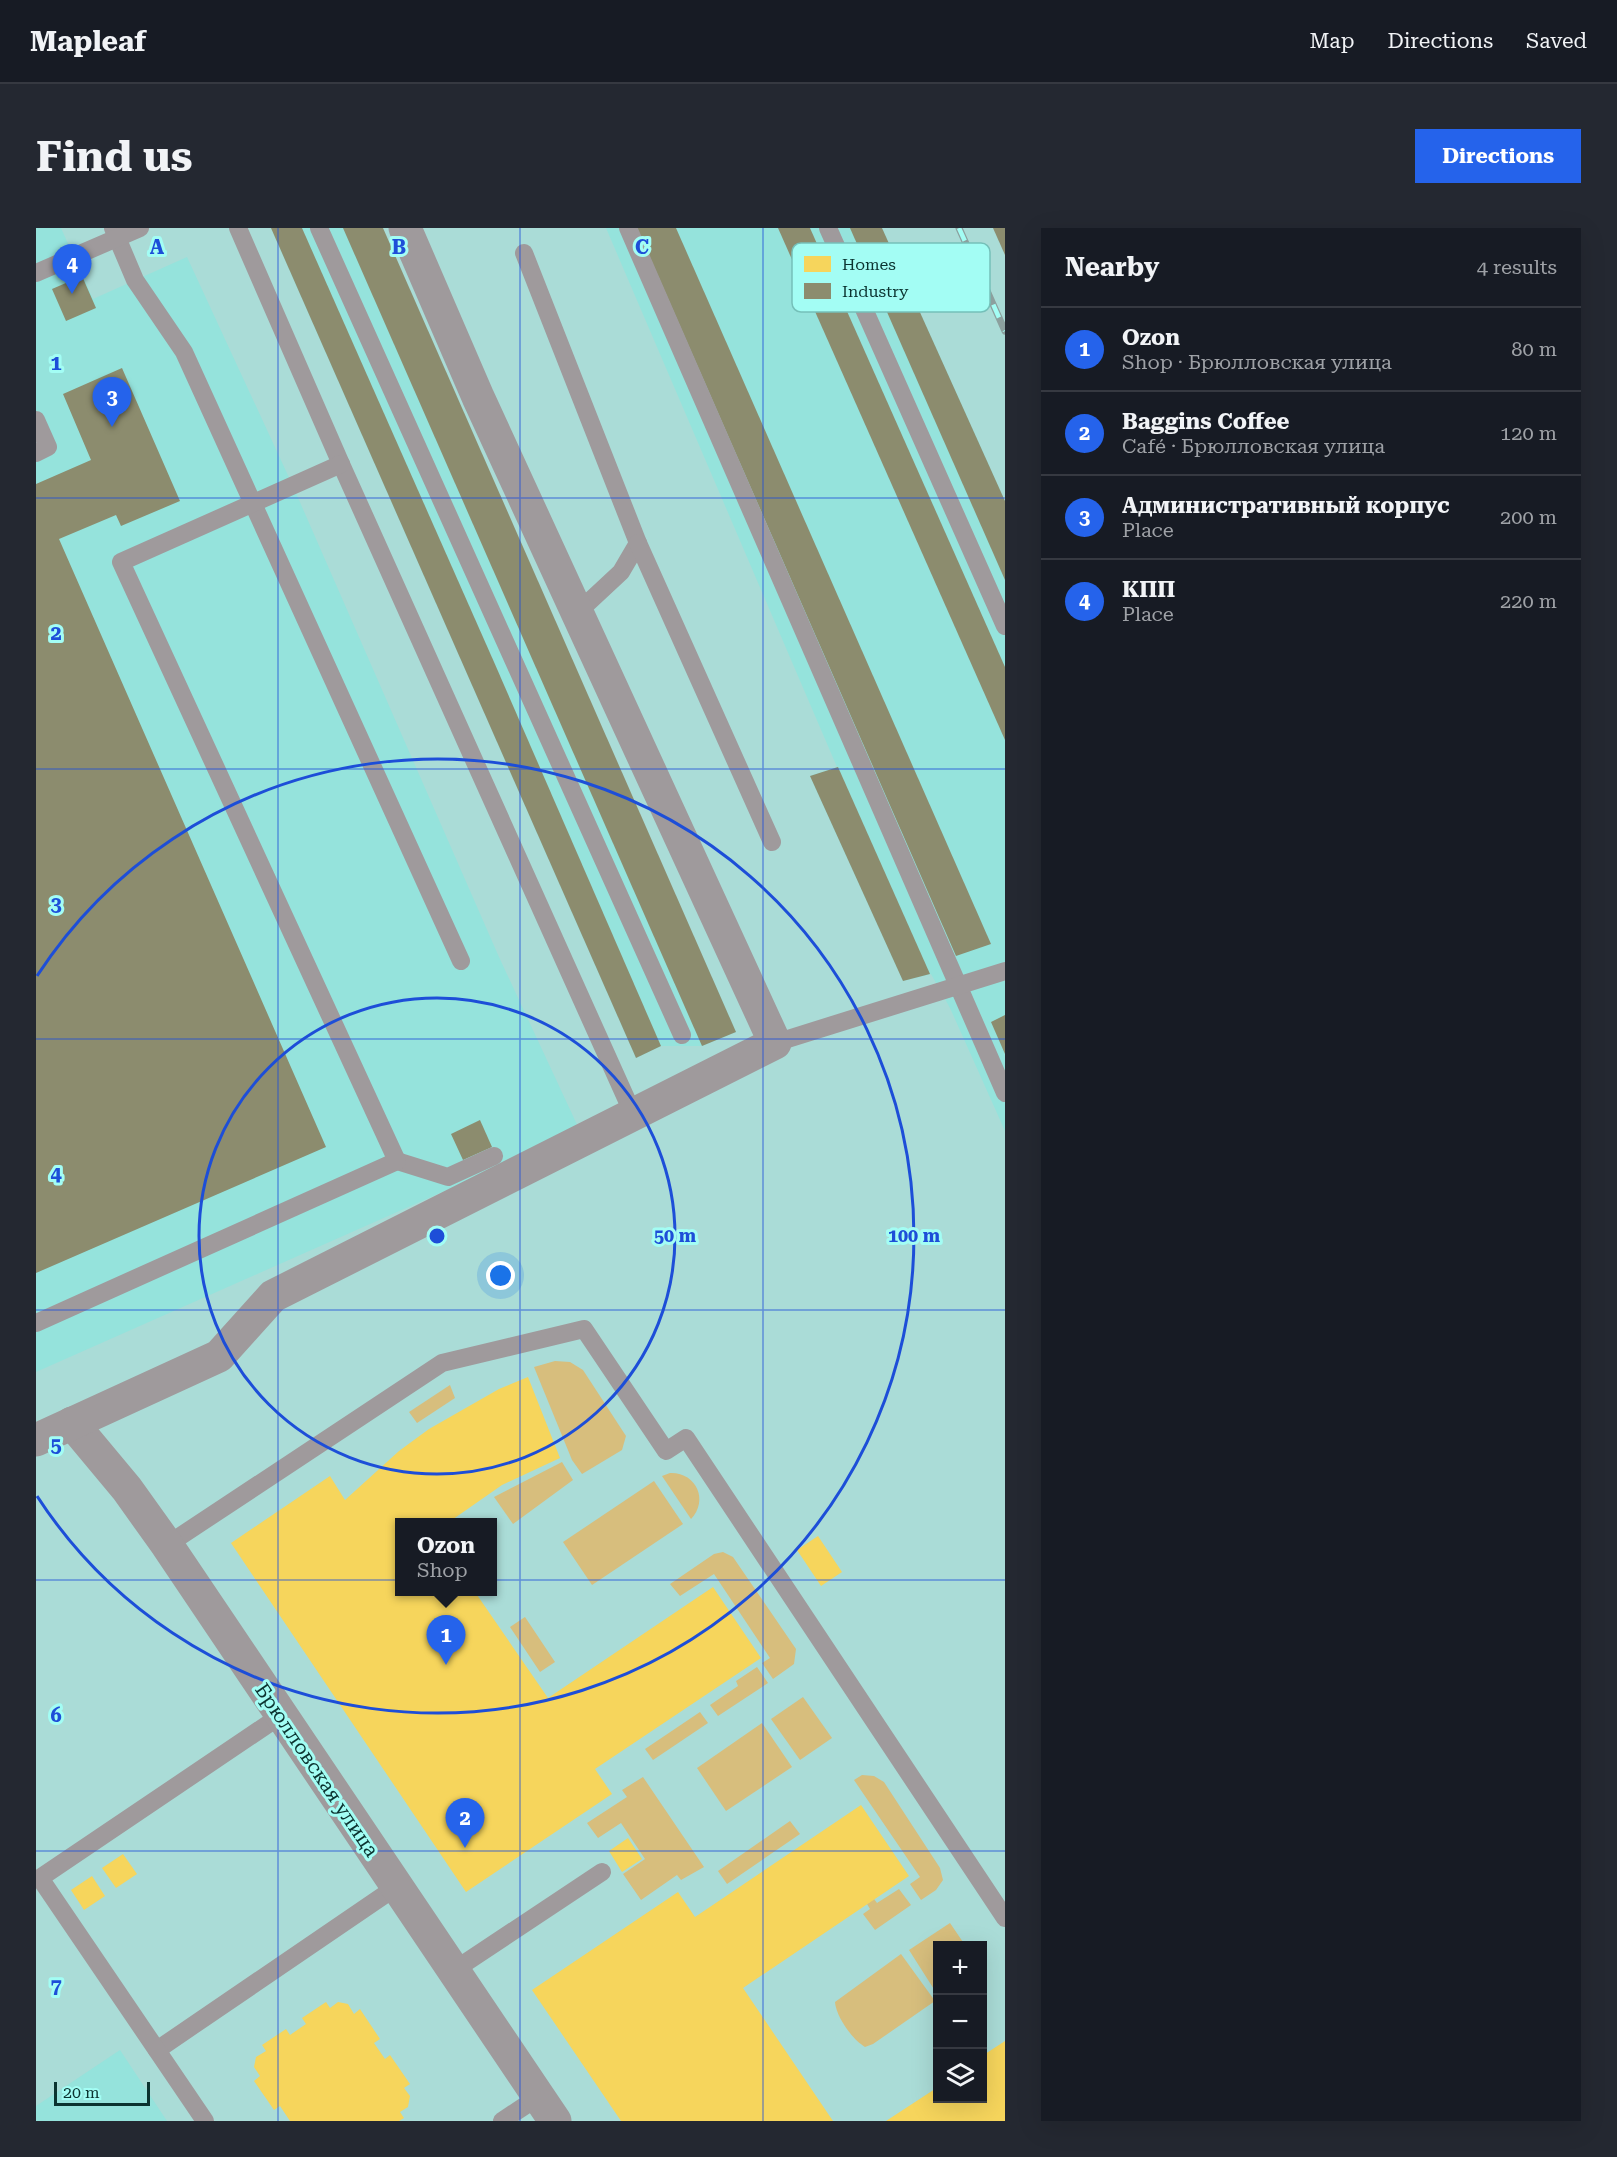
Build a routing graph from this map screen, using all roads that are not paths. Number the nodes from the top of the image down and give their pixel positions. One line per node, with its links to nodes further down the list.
1 (140, 228): 7 (lane)
2 (238, 228): 14 (lane)
3 (319, 228): 23 (lane)
4 (405, 228): 17 (street)
5 (628, 228): 22 (lane)
6 (828, 228): 8 (lane)
7 (115, 233): 10 (lane); 15 (lane)
8 (835, 243)
9 (524, 253): 16 (lane)
10 (36, 273)
11 (865, 312): 18 (lane)
12 (36, 420): 13 (lane)
13 (36, 453)
14 (341, 464): 15 (lane); 26 (lane)
15 (254, 501): 20 (lane); 28 (lane)
16 (638, 543): 17 (lane); 19 (lane)
17 (577, 613): 24 (street)
18 (1005, 626)
19 (772, 842)
20 (461, 961)
21 (1005, 971): 22 (lane)
22 (957, 986): 24 (lane); 25 (lane)
23 (682, 1035)
24 (775, 1043): 26 (street)
25 (1005, 1092)
26 (634, 1116): 30 (street)
27 (494, 1156): 28 (lane)
28 (397, 1161): 29 (lane)
29 (36, 1323)
30 (72, 1423): 31 (street); 32 (street, Брюлловская улица)
31 (36, 1440)
32 (167, 1545): 33 (street, Брюлловская улица); 36 (lane)
33 (280, 1716): 35 (street, Брюлловская улица); 38 (lane)
34 (602, 1872): 37 (lane)
35 (396, 1887): 37 (street, Брюлловская улица); 38 (lane)
36 (1005, 1918)
37 (453, 1971): 39 (street, Брюлловская улица)
38 (157, 2050): 40 (lane)
39 (547, 2109): 41 (lane)
40 (205, 2121)
41 (502, 2121)

